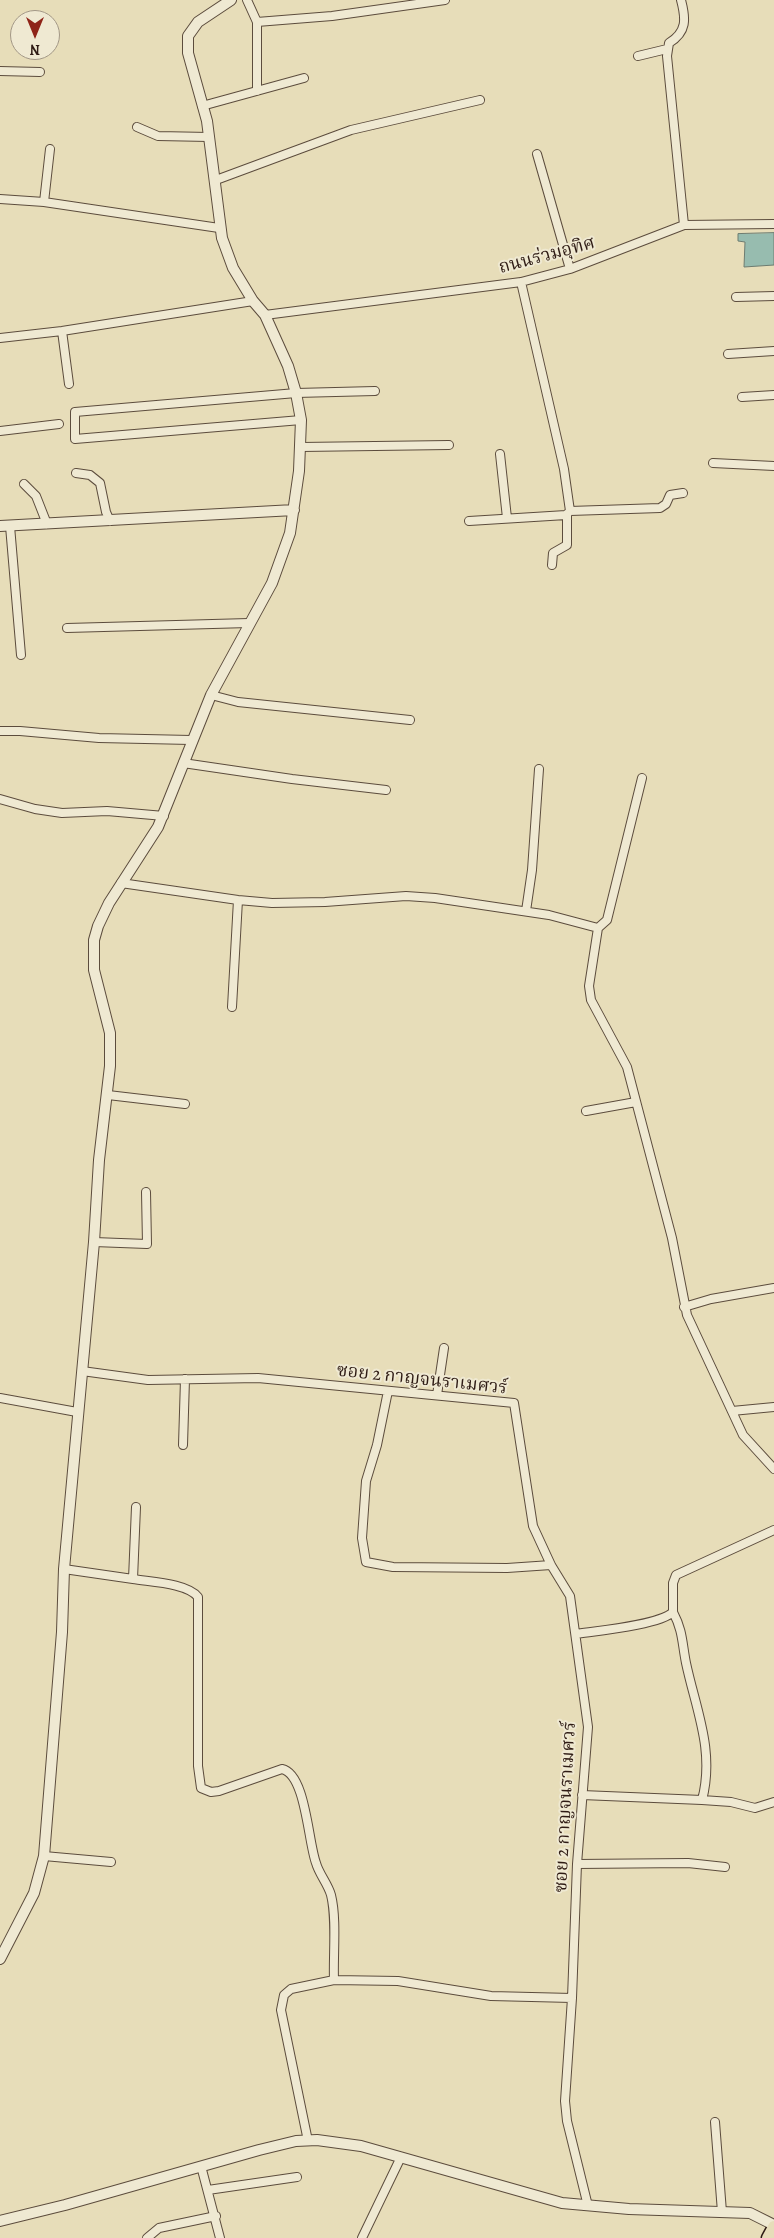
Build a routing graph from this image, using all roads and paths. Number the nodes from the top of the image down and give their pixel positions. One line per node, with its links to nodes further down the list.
1 (231, 0): 13 (street)
2 (247, 0): 5 (street)
3 (445, 0): 5 (street)
4 (681, 0): 6 (street)
5 (257, 22): 11 (street)
6 (667, 50): 7 (street); 22 (street)
7 (638, 56)
8 (0, 71): 9 (street)
9 (40, 72)
10 (304, 78): 11 (street)
11 (257, 91): 13 (street)
12 (480, 100): 18 (street)
13 (202, 106): 15 (street)
14 (137, 128): 15 (street)
15 (209, 137): 18 (street)
16 (50, 148): 20 (street)
17 (537, 154): 24 (street)
18 (216, 180): 23 (street)
19 (0, 199): 20 (street)
20 (44, 202): 23 (street)
21 (774, 224): 22 (street, ถนนร่วมอุทิศ)
22 (684, 225): 24 (street, ถนนร่วมอุทิศ)
23 (219, 228): 28 (street)
24 (570, 269): 25 (street, ถนนร่วมอุทิศ)
25 (521, 282): 29 (street, ถนนร่วมอุทิศ); 51 (street)
26 (774, 296): 27 (street)
27 (736, 297)
28 (253, 301): 29 (street); 30 (street)
29 (265, 315): 36 (street)
30 (62, 331): 31 (street); 34 (street)
31 (0, 338)
32 (774, 351): 33 (street)
33 (728, 354)
34 (69, 384)
35 (375, 391): 36 (street)
36 (296, 393): 39 (street); 39 (street)
37 (774, 395): 38 (street)
38 (742, 397)
39 (301, 420): 42 (street)
40 (59, 424): 41 (street)
41 (0, 431)
42 (301, 446): 43 (street); 50 (street)
43 (449, 446)
44 (500, 454): 52 (street)
45 (713, 463): 46 (street)
46 (774, 466)
47 (76, 473): 53 (street)
48 (24, 484): 55 (street)
49 (683, 493): 51 (street)
50 (294, 510): 53 (street); 58 (street)
51 (569, 512): 52 (street); 57 (street)
52 (507, 518): 54 (street)
53 (110, 520): 55 (street)
54 (469, 520)
55 (47, 524): 56 (street)
56 (5, 526): 60 (street)
57 (552, 565)
58 (249, 623): 59 (street); 61 (street)
59 (68, 628)
60 (21, 655)
61 (211, 695): 62 (street); 64 (street)
62 (410, 720)
63 (0, 731): 64 (street)
64 (191, 740): 65 (street)
65 (183, 764): 68 (street); 70 (street)
66 (539, 769): 73 (street)
67 (642, 778): 74 (street)
68 (386, 790)
69 (0, 799): 70 (street)
70 (164, 816): 71 (street)
71 (121, 883): 72 (street); 76 (street)
72 (238, 900): 73 (street); 75 (street)
73 (526, 911): 74 (street)
74 (598, 928): 77 (street)
75 (232, 1007)
76 (108, 1096): 78 (street); 81 (street)
77 (636, 1102): 79 (street); 83 (street)
78 (185, 1104)
79 (586, 1111)
80 (146, 1192): 81 (street)
81 (94, 1242): 85 (street)
82 (774, 1288): 83 (street)
83 (684, 1307): 91 (street)
84 (444, 1348): 88 (street)
85 (82, 1371): 86 (street, ซอย 2 กาญจนราเมศวร์); 92 (street)
86 (185, 1379): 87 (street, ซอย 2 กาญจนราเมศวร์); 93 (street)
87 (388, 1391): 88 (street, ซอย 2 กาญจนราเมศวร์); 97 (street)
88 (437, 1395): 97 (street, ซอย 2 กาญจนราเมศวร์)
89 (0, 1398): 92 (street)
90 (774, 1407): 91 (street)
91 (732, 1411): 94 (street)
92 (77, 1412): 98 (street)
93 (183, 1445)
94 (774, 1469)
95 (136, 1507): 99 (street)
96 (774, 1530): 100 (street)
97 (551, 1566): 101 (street, ซอย 2 กาญจนราเมศวร์)
98 (64, 1569): 99 (street); 105 (street)
99 (133, 1579): 110 (street)
100 (673, 1612): 101 (street); 103 (street)
101 (576, 1634): 102 (street, ซอย 2 กาญจนราเมศวร์)
102 (582, 1795): 103 (street); 107 (street, ซอย 2 กาญจนราเมศวร์)
103 (702, 1800): 104 (street)
104 (774, 1802)
105 (44, 1856): 106 (street); 109 (street)
106 (111, 1862)
107 (577, 1864): 108 (street); 111 (street, ซอย 2 กาญจนราเมศวร์)
108 (725, 1867)
109 (0, 1960)
110 (334, 1980): 111 (street); 113 (street)
111 (572, 1998): 118 (street, ซอย 2 กาญจนราเมศวร์)
112 (715, 2122): 119 (street)
113 (308, 2141): 114 (street); 115 (street)
114 (401, 2157): 118 (street); 125 (street)
115 (201, 2166): 117 (street); 121 (street)
116 (297, 2177): 117 (street)
117 (208, 2190): 120 (street)
118 (588, 2206): 119 (street)
119 (722, 2212): 122 (street)
120 (216, 2216): 123 (street); 124 (street)
121 (1, 2218)
122 (774, 2226): 126 (main road)
123 (147, 2238)
124 (220, 2238)
125 (362, 2238)
126 (768, 2238)

